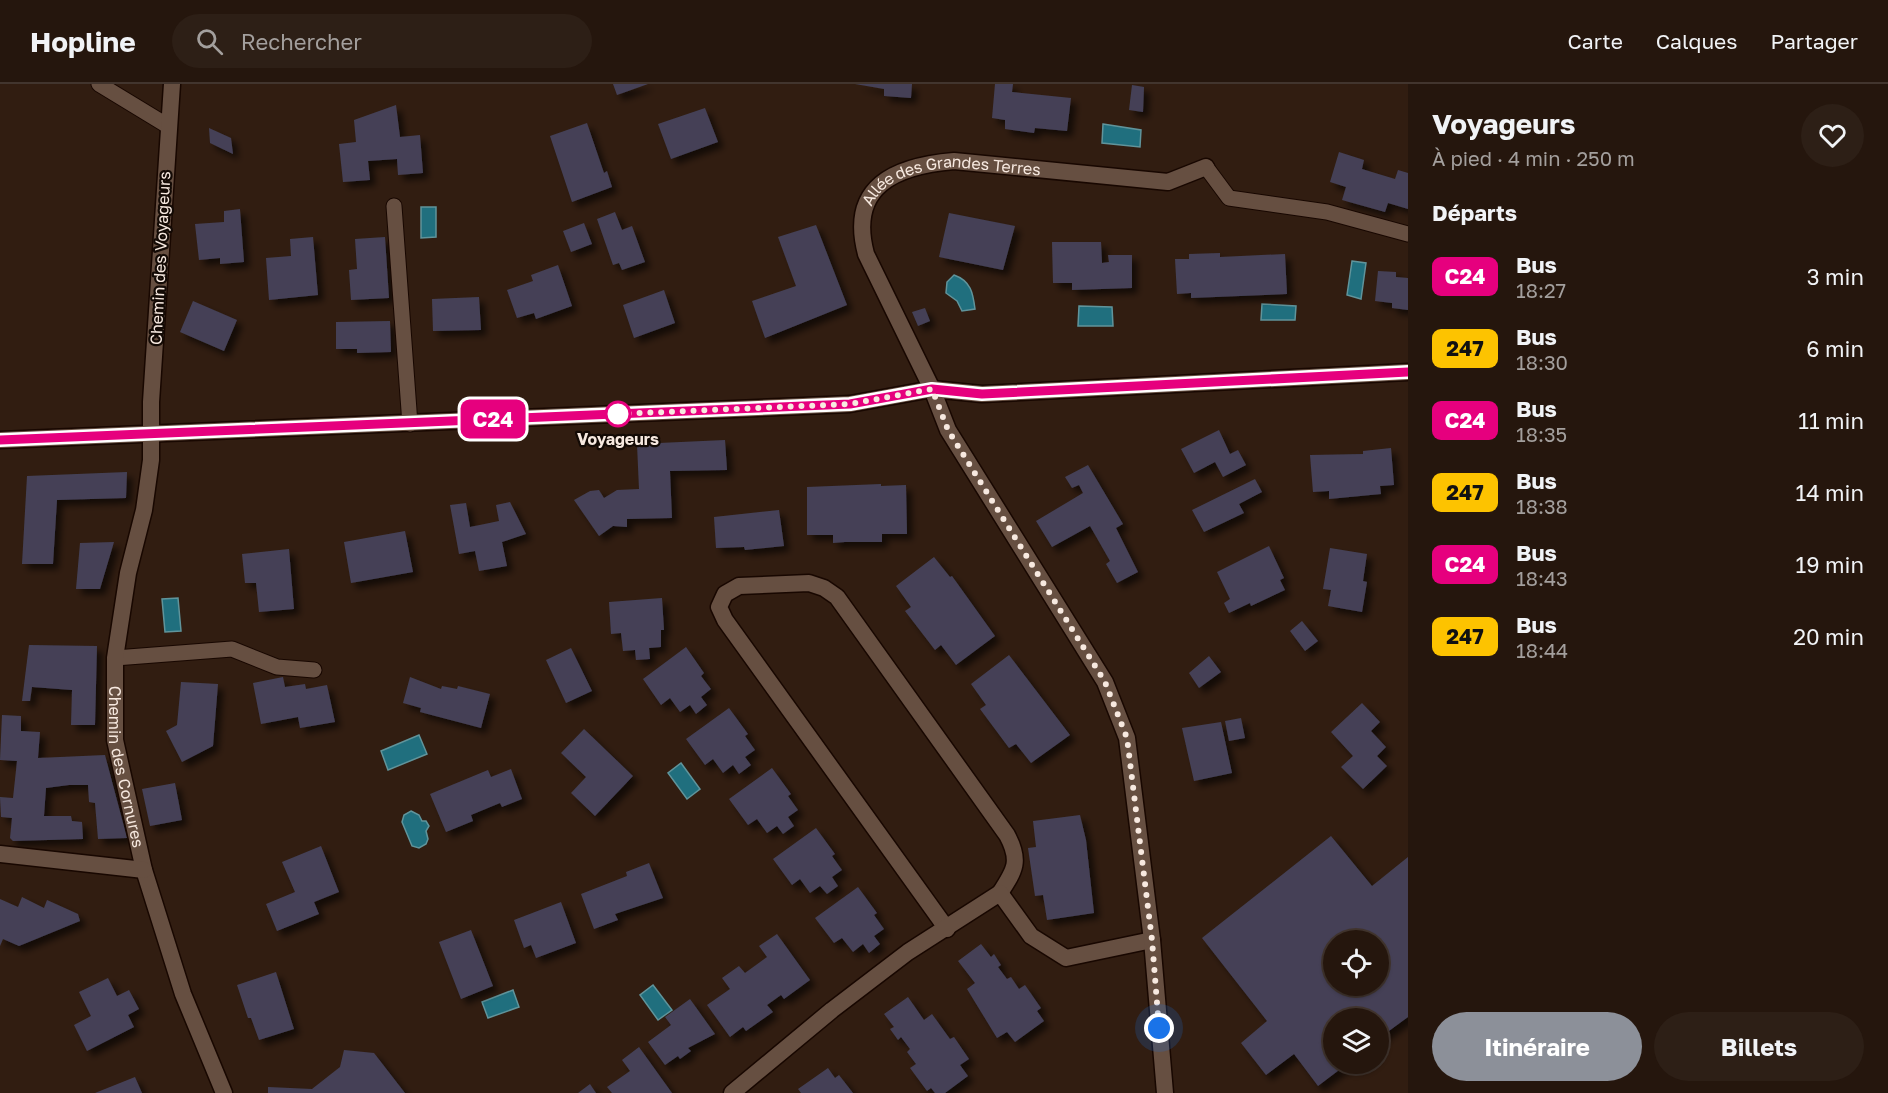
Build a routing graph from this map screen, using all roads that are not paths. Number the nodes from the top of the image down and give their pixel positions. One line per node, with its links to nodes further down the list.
1 (99, 84): 3 (lane)
2 (172, 84): 3 (street, Chemin des Voyageurs)
3 (168, 126): 10 (street, Chemin des Voyageurs)
4 (1206, 167): 6 (lane); 8 (street, Allée des Grandes Terres)
5 (394, 206): 9 (lane)
6 (1408, 234)
7 (1408, 372): 8 (street)
8 (932, 389): 9 (street); 18 (street, Allée des Grandes Terres)
9 (410, 424): 10 (street)
10 (151, 431): 11 (street); 12 (street, Chemin des Cornures)
11 (0, 440)
12 (115, 658): 13 (lane); 15 (street, Chemin des Cornures)
13 (314, 670)
14 (0, 854): 15 (street)
15 (144, 870): 19 (street, Chemin des Cornures)
16 (1000, 893): 17 (street); 17 (street); 18 (street)
17 (946, 929): 20 (street)
18 (1152, 940): 21 (street, Allée des Grandes Terres)
19 (224, 1093)
20 (732, 1093)
21 (1165, 1093)

